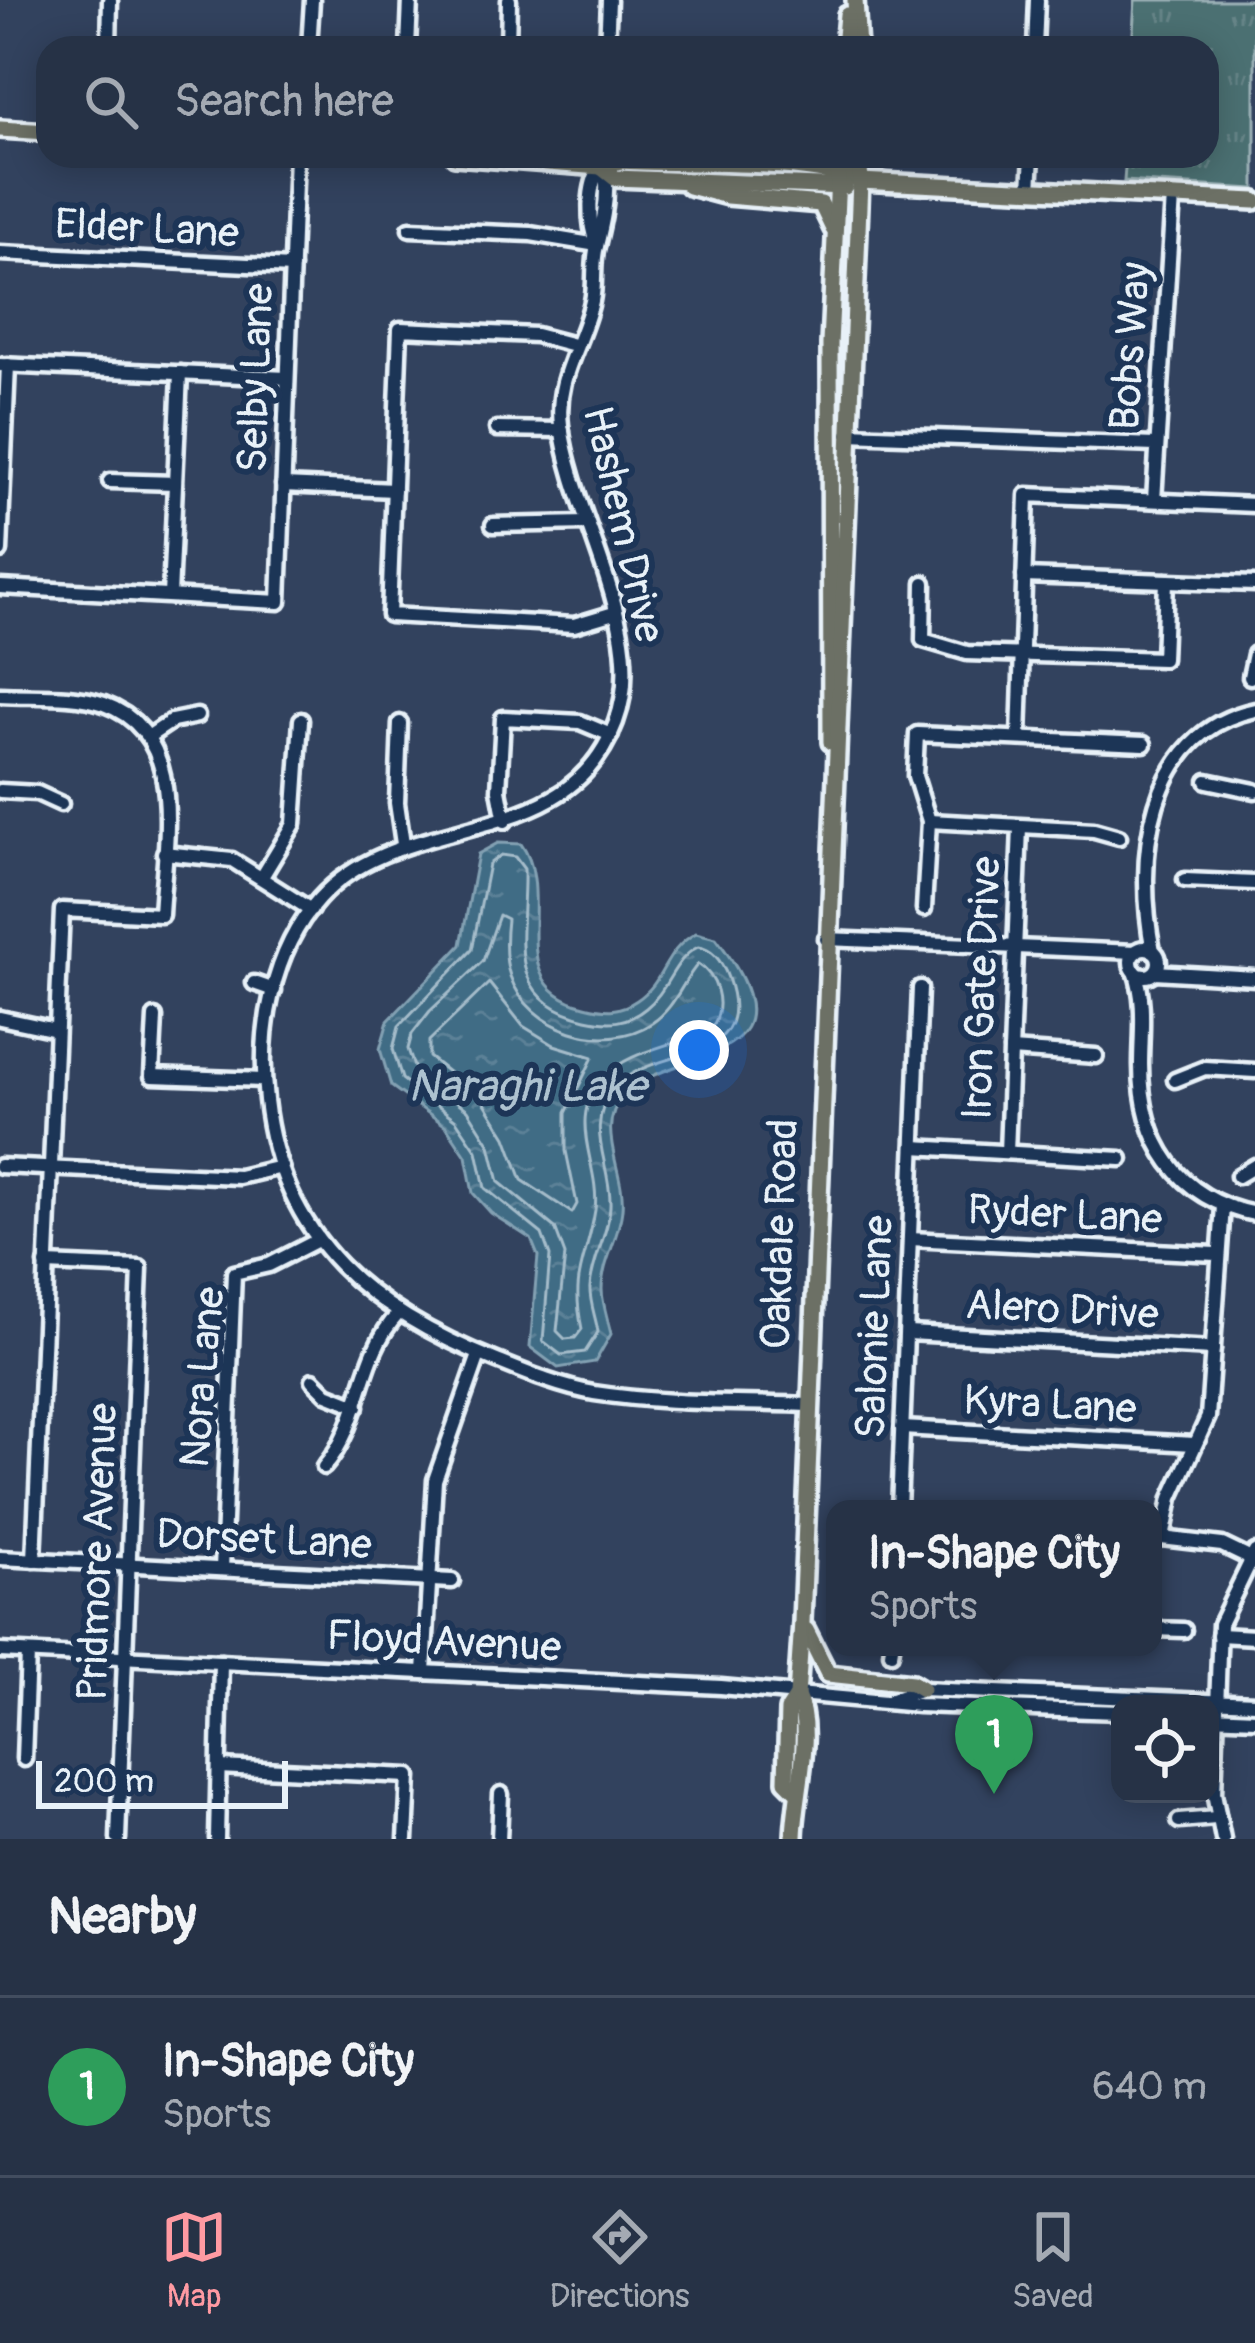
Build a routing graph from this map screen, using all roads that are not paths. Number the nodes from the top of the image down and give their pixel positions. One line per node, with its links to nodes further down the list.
1 (110, 0): 9 (street)
2 (312, 0): 10 (street)
3 (410, 0): 11 (street)
4 (509, 0): 12 (street)
5 (609, 0): 13 (street)
6 (852, 0): 14 (main road); 15 (main road)
7 (865, 0): 16 (main road)
8 (1037, 0): 17 (street)
9 (109, 36)
10 (310, 36)
11 (408, 36)
12 (508, 36)
13 (608, 36)
14 (846, 36)
15 (859, 36)
16 (862, 36)
17 (1036, 36)
18 (0, 130): 19 (main road)
19 (36, 132)
20 (296, 168): 38 (street, Selby Lane)
21 (598, 168): 36 (street, Hashem Drive)
22 (607, 168): 29 (main road)
23 (750, 168): 27 (main road)
24 (810, 168): 27 (main road)
25 (860, 168): 30 (main road, Oakdale Road)
26 (1031, 168): 31 (street)
27 (806, 171): 28 (main road)
28 (839, 173): 29 (main road); 30 (main road); 35 (main road, Oakdale Road)
29 (681, 182): 35 (main road)
30 (860, 182): 31 (main road); 45 (main road, Oakdale Road)
31 (1030, 189): 32 (main road)
32 (1173, 197): 33 (main road); 46 (street, Bobs Way)
33 (1255, 201)
34 (410, 230): 36 (street)
35 (834, 234): 62 (main road, Oakdale Road)
36 (597, 245): 39 (street, Hashem Drive)
37 (0, 253): 38 (street, Elder Lane)
38 (292, 267): 42 (street, Selby Lane)
39 (574, 345): 44 (street, Hashem Drive); 50 (street)
40 (4, 365): 41 (street); 55 (street)
41 (180, 373): 42 (street); 48 (street)
42 (287, 378): 49 (street, Selby Lane)
43 (497, 429): 44 (street)
44 (562, 430): 53 (street, Hashem Drive)
45 (848, 434): 46 (street); 68 (main road, Oakdale Road)
46 (1155, 445): 51 (street, Bobs Way)
47 (110, 481): 48 (street)
48 (175, 483): 61 (street)
49 (283, 485): 50 (street); 61 (street, Selby Lane)
50 (394, 490): 63 (street)
51 (1154, 500): 52 (street); 56 (street)
52 (1255, 506)
53 (587, 524): 54 (street); 63 (street, Hashem Drive)
54 (494, 525)
55 (0, 551)
56 (1024, 577): 57 (street); 64 (street)
57 (1166, 581): 59 (street); 64 (street)
58 (924, 584): 64 (street)
59 (1255, 584)
60 (0, 587): 61 (street)
61 (170, 596)
62 (827, 603): 68 (main road); 77 (main road, Oakdale Road)
63 (614, 613): 73 (street, Hashem Drive)
64 (1022, 654): 75 (street)
65 (1255, 654): 66 (street)
66 (1250, 677)
67 (0, 695): 74 (street)
68 (842, 697): 77 (main road, Oakdale Road)
69 (1255, 710): 96 (street)
70 (197, 716): 74 (street)
71 (301, 720): 88 (street)
72 (400, 723): 86 (street)
73 (611, 735): 82 (street, Hashem Drive); 82 (street)
74 (148, 737): 87 (street)
75 (1018, 738): 76 (street); 83 (street)
76 (1144, 744)
77 (833, 775): 93 (main road, Oakdale Road)
78 (1207, 781): 80 (street)
79 (0, 790): 81 (street)
80 (1255, 791)
81 (61, 804)
82 (505, 821): 86 (street, Hashem Drive)
83 (929, 821): 84 (street); 91 (street)
84 (1020, 827): 85 (street); 94 (street, Iron Gate Drive)
85 (1119, 837)
86 (404, 844): 92 (street, Hashem Drive)
87 (164, 853): 88 (street); 105 (street)
88 (262, 877): 92 (street)
89 (1185, 880): 90 (street)
90 (1255, 883)
91 (924, 909)
92 (310, 910): 101 (street, Hashem Drive)
93 (826, 939): 94 (street); 130 (main road, Oakdale Road)
94 (1015, 947): 95 (street); 106 (street, Iron Gate Drive)
95 (1096, 951): 96 (street); 97 (street)
96 (1149, 960): 97 (street); 97 (street); 98 (street); 102 (street)
97 (1134, 970): 102 (street)
98 (1255, 978)
99 (254, 983): 101 (street)
100 (920, 988): 111 (street, Salonie Lane)
101 (274, 989): 109 (street, Hashem Drive)
102 (1143, 1007): 119 (street)
103 (155, 1017): 109 (street)
104 (0, 1018): 105 (street)
105 (56, 1030): 117 (street)
106 (1011, 1050): 107 (street); 112 (street, Iron Gate Drive)
107 (1096, 1056)
108 (1255, 1071): 110 (street)
109 (264, 1080): 116 (street, Hashem Drive)
110 (1175, 1080)
111 (914, 1147): 112 (street); 121 (street, Salonie Lane)
112 (1006, 1152): 113 (street)
113 (1121, 1159)
114 (0, 1166): 117 (street)
115 (1255, 1166): 118 (street)
116 (281, 1167): 117 (street); 122 (street, Hashem Drive)
117 (50, 1168): 124 (street)
118 (1238, 1175)
119 (1223, 1206): 120 (street); 123 (street)
120 (1255, 1214)
121 (910, 1238): 123 (street, Ryder Lane); 126 (street, Salonie Lane)
122 (318, 1240): 125 (street, Hashem Drive); 142 (street, Nora Lane)
123 (1216, 1254): 127 (street)
124 (46, 1264): 140 (street); 141 (street, Pridmore Avenue)
125 (398, 1314): 128 (street, Hashem Drive); 131 (street)
126 (908, 1333): 127 (street, Alero Drive); 132 (street, Salonie Lane)
127 (1213, 1349): 133 (street)
128 (478, 1354): 130 (street, Hashem Drive); 143 (street)
129 (313, 1380): 131 (street)
130 (807, 1405): 145 (main road, Oakdale Road)
131 (357, 1406): 134 (street)
132 (902, 1428): 133 (street, Kyra Lane); 135 (street, Salonie Lane)
133 (1195, 1444): 136 (street)
134 (324, 1467)
135 (898, 1500)
136 (1162, 1526)
137 (1162, 1538): 138 (street)
138 (1253, 1555): 148 (street)
139 (0, 1558): 140 (street, Dorset Lane)
140 (34, 1560): 141 (street, Dorset Lane)
141 (128, 1564): 142 (street, Dorset Lane); 152 (street, Pridmore Avenue)
142 (222, 1569): 143 (street, Dorset Lane)
143 (428, 1580): 144 (street, Dorset Lane); 154 (street)
144 (452, 1581)
145 (802, 1622): 155 (main road); 157 (main road, Oakdale Road)
146 (1162, 1629): 147 (street)
147 (1184, 1630)
148 (1219, 1635): 149 (street); 156 (street)
149 (1255, 1637)
150 (0, 1651): 151 (street, Floyd Avenue)
151 (28, 1653): 152 (street, Floyd Avenue); 165 (street)
152 (125, 1657): 153 (street, Floyd Avenue); 171 (street, Pridmore Avenue)
153 (221, 1662): 154 (street, Floyd Avenue); 166 (street)
154 (424, 1672): 157 (street, Floyd Avenue)
155 (922, 1689): 158 (street, Floyd Avenue); 160 (street, Floyd Avenue)
156 (1216, 1695)
157 (797, 1696): 160 (street, Floyd Avenue); 175 (main road, Oakdale Road)
158 (1111, 1697)
159 (1219, 1701): 161 (street, Floyd Avenue)
160 (885, 1702): 162 (street, Floyd Avenue)
161 (1255, 1703)
162 (1111, 1712)
163 (1219, 1717): 164 (street)
164 (1255, 1719)
165 (23, 1759)
166 (220, 1767): 172 (street); 173 (street)
167 (501, 1794): 174 (street)
168 (1216, 1803): 169 (street)
169 (1216, 1818): 170 (street); 176 (street)
170 (1179, 1822)
171 (118, 1839)
172 (217, 1839)
173 (406, 1839)
174 (499, 1839)
175 (794, 1839)
176 (1223, 1839)

